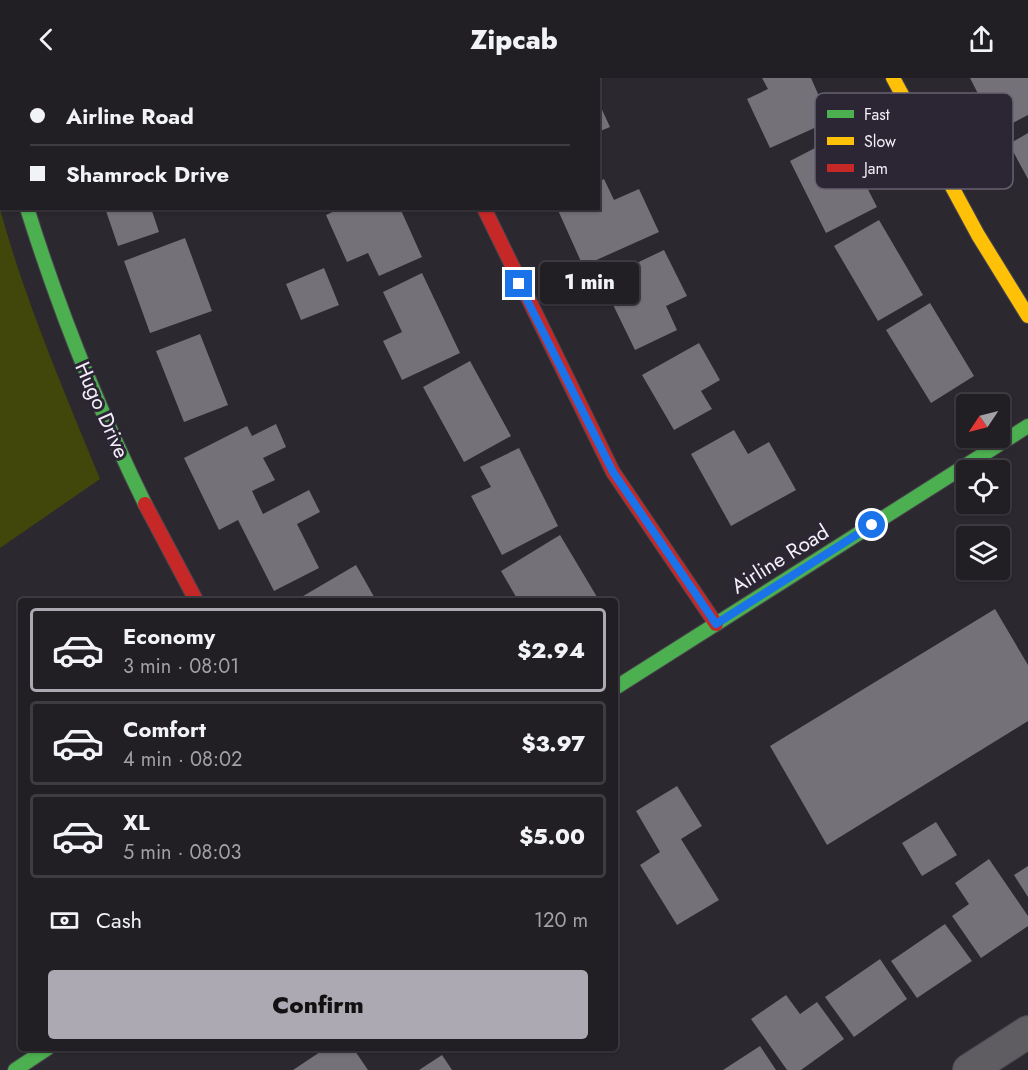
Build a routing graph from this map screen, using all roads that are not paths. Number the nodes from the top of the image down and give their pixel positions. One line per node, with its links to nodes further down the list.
1 (893, 78): 2 (street)
2 (901, 93)
3 (953, 189): 6 (street)
4 (28, 210): 8 (street, Hugo Drive)
5 (485, 210): 9 (street)
6 (1028, 316)
7 (1028, 426): 9 (street, Airline Road)
8 (195, 598)
9 (716, 624): 10 (street, Airline Road)
10 (618, 686)
11 (1028, 1032): 14 (street)
12 (44, 1051): 13 (street)
13 (15, 1070)
14 (969, 1070)

